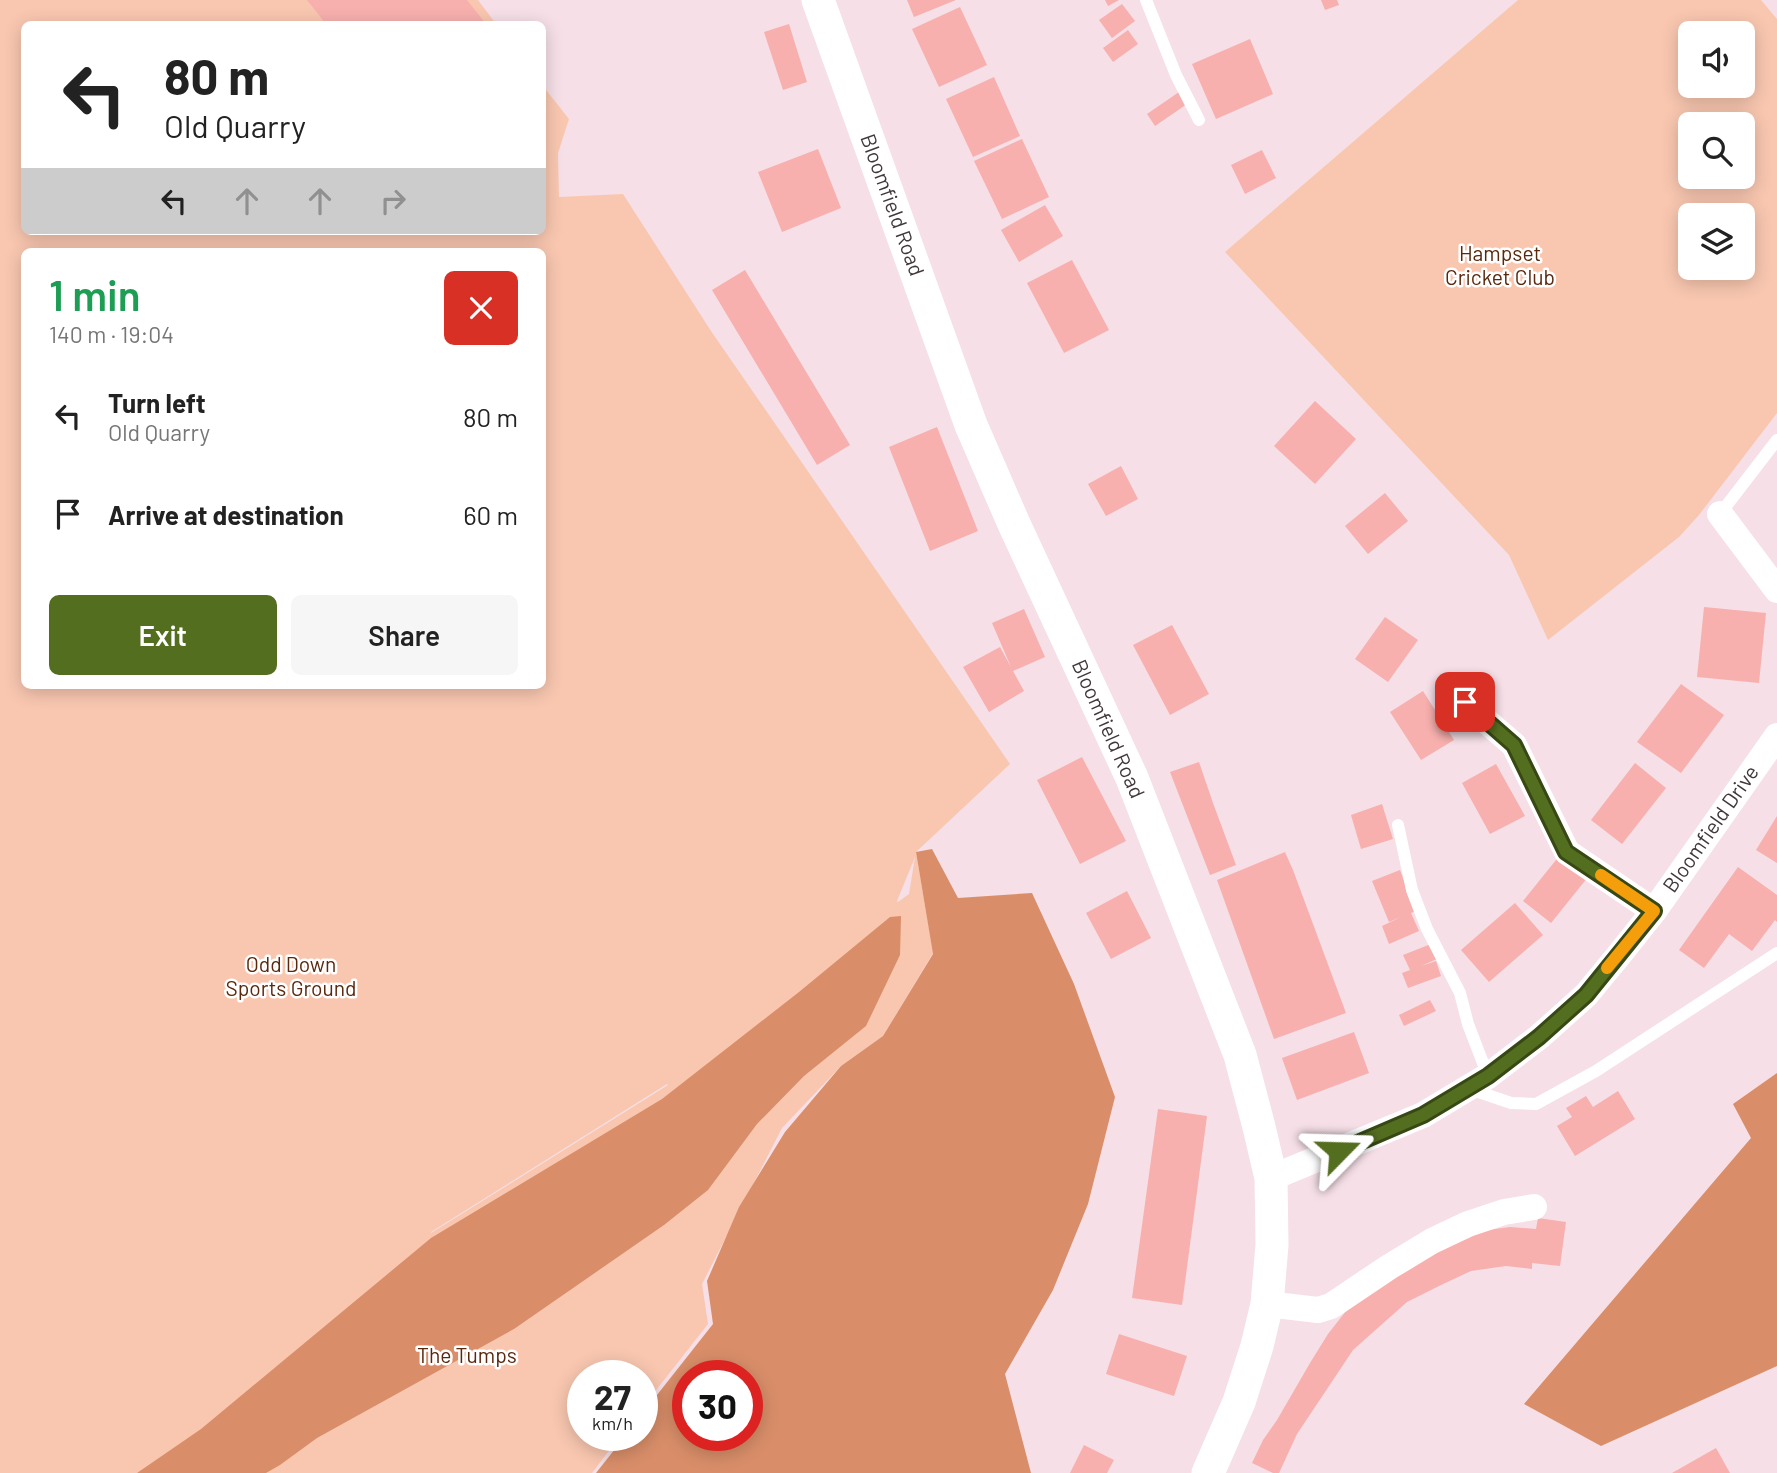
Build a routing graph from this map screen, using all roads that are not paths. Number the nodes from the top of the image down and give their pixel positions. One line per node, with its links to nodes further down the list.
1 (818, 0): 13 (street, Bloomfield Road)
2 (1146, 0): 3 (lane)
3 (1199, 120)
4 (1777, 440): 5 (lane)
5 (1720, 514): 6 (street)
6 (1777, 590)
7 (1448, 688): 10 (street)
8 (1777, 736): 10 (street, Bloomfield Drive)
9 (1398, 825): 12 (lane)
10 (1654, 911): 12 (street, Bloomfield Drive)
11 (1777, 953): 12 (lane)
12 (1479, 1083): 13 (street, Bloomfield Drive)
13 (1271, 1178): 15 (street, Bloomfield Road)
14 (1534, 1207): 15 (street)
15 (1266, 1304): 16 (street, Bloomfield Road)
16 (1208, 1473)

